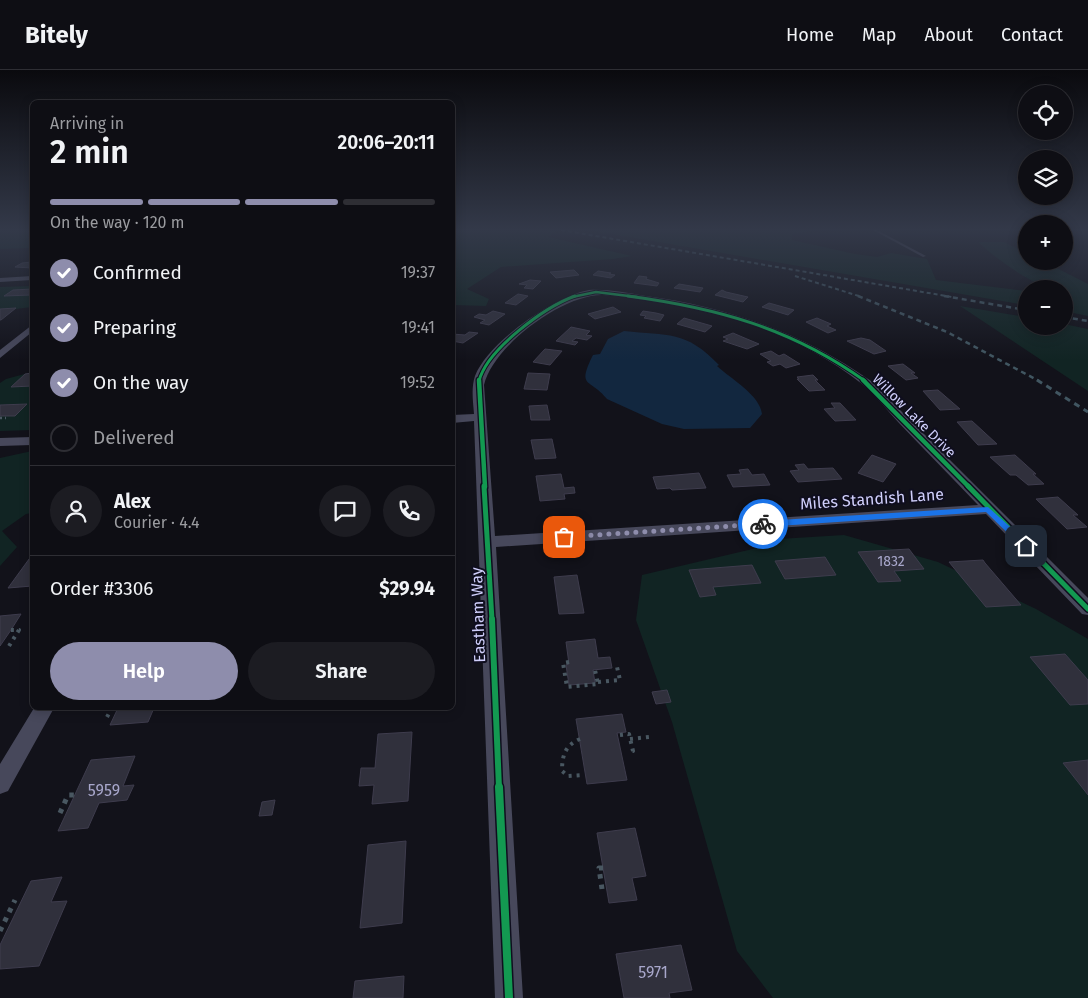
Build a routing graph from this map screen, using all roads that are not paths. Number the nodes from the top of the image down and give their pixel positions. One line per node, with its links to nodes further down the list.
1 (30, 278): 2 (street)
2 (0, 280)
3 (594, 293): 6 (street, Eastham Way); 10 (street, Willow Lake Drive)
4 (30, 330): 5 (street)
5 (0, 356)
6 (479, 417): 7 (street); 11 (street, Eastham Way)
7 (455, 419)
8 (30, 441): 9 (street)
9 (0, 442)
10 (988, 509): 11 (street, Miles Standish Lane); 12 (street, Willow Lake Drive)
11 (488, 542): 15 (street, Eastham Way)
12 (1088, 609)
13 (43, 710): 14 (street)
14 (0, 784)
15 (509, 998)

